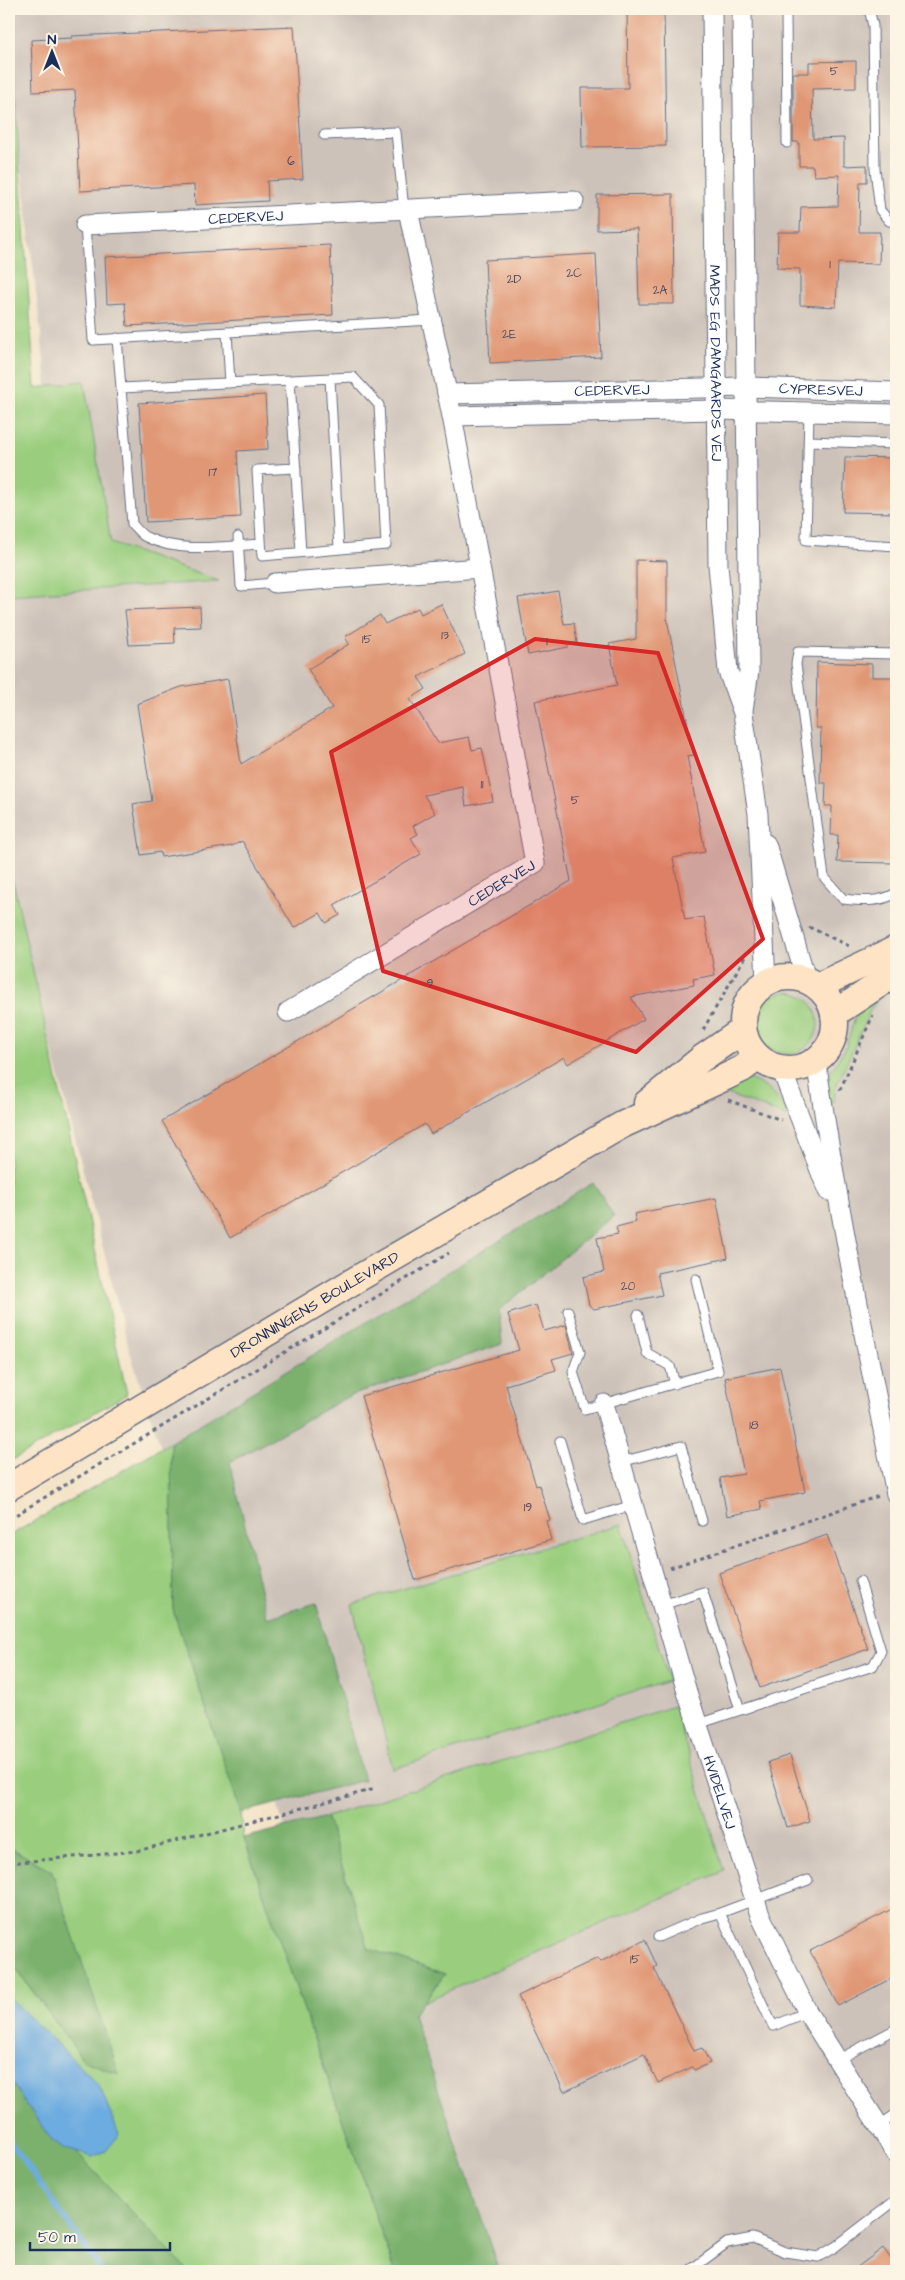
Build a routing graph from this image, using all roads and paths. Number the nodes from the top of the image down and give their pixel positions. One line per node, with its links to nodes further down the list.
1 (712, 9): 19 (street, MADS EG DAMGAARDS VEJ)
2 (742, 9): 17 (street, MADS EG DAMGAARDS VEJ)
3 (786, 9): 6 (lane)
4 (869, 9): 9 (lane)
5 (324, 135): 8 (lane)
6 (787, 143)
7 (574, 201): 8 (street, CEDERVEJ)
8 (406, 210): 10 (street, CEDERVEJ); 11 (street, CEDERVEJ)
9 (896, 222)
10 (85, 225): 13 (lane)
11 (431, 320): 12 (lane); 21 (street, CEDERVEJ)
12 (227, 332): 13 (lane); 16 (lane)
13 (117, 338): 18 (lane)
14 (330, 378): 15 (lane); 33 (lane); 33 (lane)
15 (290, 380): 16 (lane); 29 (lane)
16 (230, 383): 18 (lane)
17 (746, 387): 19 (street, CEDERVEJ); 20 (street, CYPRESVEJ); 23 (street, MADS EG DAMGAARDS VEJ)
18 (121, 388): 30 (lane)
19 (717, 388): 21 (street, CEDERVEJ); 22 (street, MADS EG DAMGAARDS VEJ)
20 (896, 392)
21 (447, 394): 26 (street, CEDERVEJ)
22 (717, 410): 23 (street, CEDERVEJ); 26 (street, CEDERVEJ); 38 (street, MADS EG DAMGAARDS VEJ)
23 (746, 410): 24 (street, CYPRESVEJ); 38 (street, MADS EG DAMGAARDS VEJ)
24 (809, 411): 25 (street, CYPRESVEJ); 27 (lane)
25 (896, 414)
26 (452, 416): 35 (street, CEDERVEJ)
27 (809, 441): 28 (lane); 32 (lane)
28 (896, 444)
29 (296, 468): 31 (lane); 34 (lane)
30 (238, 541): 31 (lane); 36 (lane)
31 (261, 544): 34 (lane)
32 (896, 546)
33 (339, 549): 34 (lane)
34 (301, 552)
35 (480, 568): 36 (street); 48 (street, CEDERVEJ)
36 (276, 583)
37 (896, 654): 40 (lane)
38 (743, 713): 39 (street, MADS EG DAMGAARDS VEJ)
39 (758, 814): 45 (street, MADS EG DAMGAARDS VEJ); 46 (street, MADS EG DAMGAARDS VEJ)
40 (896, 893)
41 (808, 926): 44 (path)
42 (749, 949): 52 (path)
43 (896, 949): 44 (main road)
44 (864, 964): 46 (main road)
45 (766, 982): 46 (main road); 50 (main road)
46 (812, 983): 49 (main road)
47 (886, 986): 49 (main road); 56 (path)
48 (288, 1012)
49 (834, 1014): 53 (main road)
50 (743, 1030): 51 (main road); 52 (main road, DRONNINGENS BOULEVARD)
51 (758, 1057): 54 (main road); 55 (main road, DRONNINGENS BOULEVARD)
52 (701, 1059): 58 (main road, DRONNINGENS BOULEVARD)
53 (816, 1060): 54 (main road); 56 (street)
54 (781, 1068): 57 (street)
55 (718, 1090): 57 (path); 58 (main road, DRONNINGENS BOULEVARD)
56 (824, 1111): 59 (street)
57 (800, 1119): 59 (street)
58 (622, 1124): 68 (main road, DRONNINGENS BOULEVARD)
59 (842, 1227): 69 (street)
60 (454, 1250): 71 (path)
61 (696, 1279): 64 (lane)
62 (568, 1311): 65 (lane)
63 (638, 1314): 64 (lane)
64 (675, 1384): 65 (lane)
65 (604, 1404): 67 (street, HVIDELVEJ)
66 (560, 1441): 70 (lane)
67 (621, 1462): 70 (street, HVIDELVEJ); 72 (lane)
68 (9, 1487)
69 (896, 1492): 73 (path)
70 (633, 1505): 73 (street, HVIDELVEJ)
71 (9, 1519)
72 (702, 1521)
73 (653, 1574): 75 (street, HVIDELVEJ)
74 (860, 1581): 76 (lane)
75 (662, 1605): 76 (lane); 77 (street, HVIDELVEJ)
76 (740, 1710): 77 (lane)
77 (698, 1724): 81 (street, HVIDELVEJ)
78 (375, 1789): 79 (path)
79 (9, 1863)
80 (808, 1880): 81 (lane)
81 (756, 1901): 82 (lane); 84 (street, HVIDELVEJ)
82 (720, 1913): 83 (lane); 84 (lane)
83 (658, 1937)
84 (807, 2012): 86 (street, HVIDELVEJ)
85 (896, 2029): 86 (lane)
86 (837, 2060): 88 (street, HVIDELVEJ)
87 (896, 2114): 88 (lane)
88 (879, 2126): 89 (street, HVIDELVEJ)
89 (896, 2153)
90 (896, 2200): 91 (lane)
91 (689, 2271)

